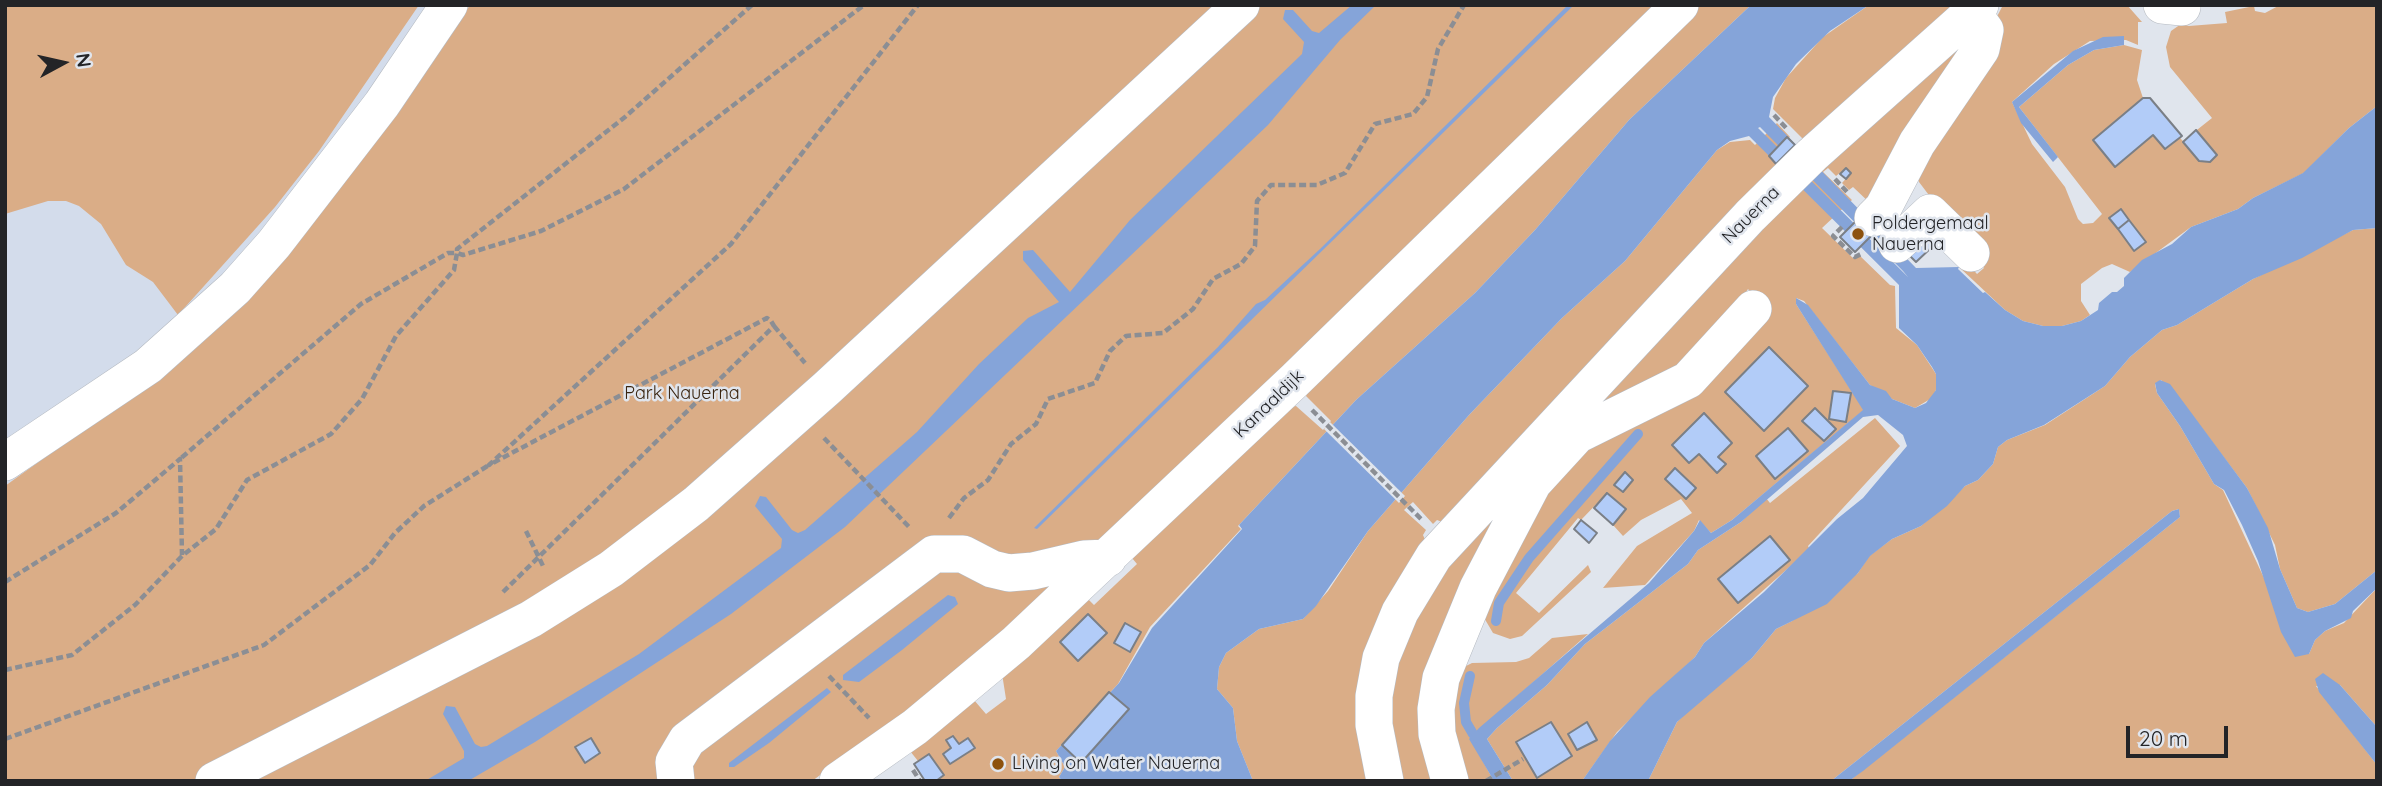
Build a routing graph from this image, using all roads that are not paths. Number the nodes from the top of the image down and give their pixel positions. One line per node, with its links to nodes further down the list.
1 (449, 5): 10 (street)
2 (1241, 5): 12 (street)
3 (1681, 5): 11 (street, Kanaaldijk)
4 (1976, 9): 5 (street); 9 (street, Nauerna)
5 (1900, 177): 6 (street); 6 (street)
6 (1930, 213): 7 (street)
7 (1970, 253)
8 (1753, 309): 9 (street, Nauerna)
9 (1546, 449): 15 (street, Nauerna); 16 (street, Nauerna)
10 (5, 462)
11 (1108, 558): 13 (street); 14 (street, Kanaaldijk)
12 (214, 781)
13 (676, 781)
14 (838, 781)
15 (1385, 781)
16 (1450, 781)

